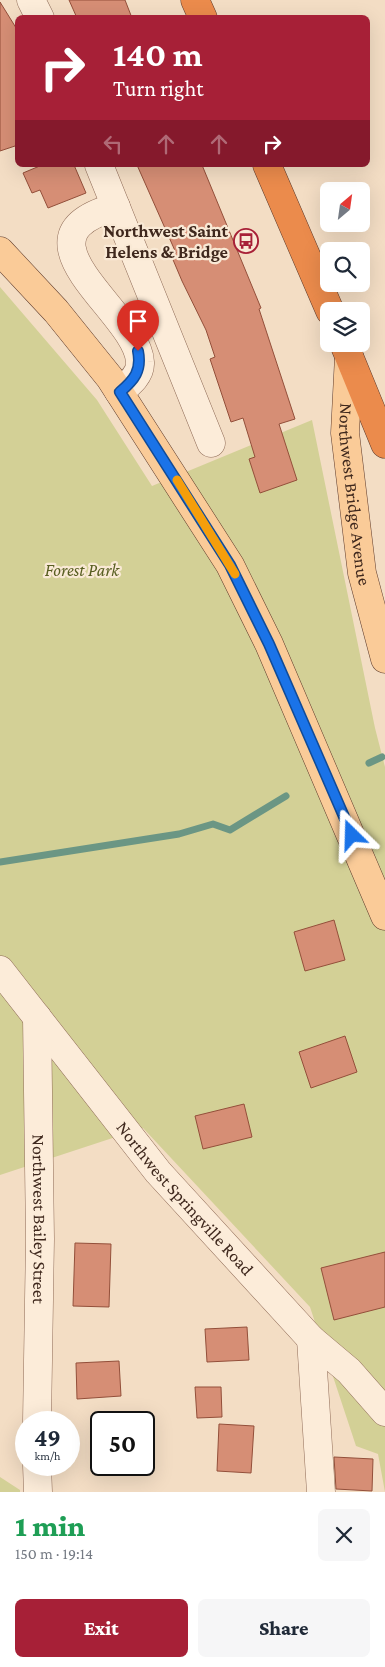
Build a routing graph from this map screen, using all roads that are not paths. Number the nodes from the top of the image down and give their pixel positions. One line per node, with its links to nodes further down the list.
1 (31, 0): 3 (street)
2 (195, 0): 4 (highway)
3 (38, 15)
4 (202, 15)
5 (100, 167): 7 (street)
6 (267, 167): 9 (highway)
7 (116, 207): 12 (street); 13 (street)
8 (0, 251): 12 (main road)
9 (326, 302)
10 (346, 352): 15 (main road, Northwest Bridge Avenue)
11 (347, 352): 14 (highway)
12 (120, 392): 16 (main road)
13 (211, 443)
14 (385, 444)
15 (385, 659)
16 (385, 916)
17 (0, 970): 18 (street, Northwest Springville Road)
18 (37, 1017): 19 (street, Northwest Springville Road); 20 (street, Northwest Bailey Street)
19 (311, 1339): 21 (street, Northwest Springville Road); 24 (street)
20 (37, 1411)
21 (385, 1412)
22 (37, 1476): 23 (street)
23 (38, 1492)
24 (320, 1492)

